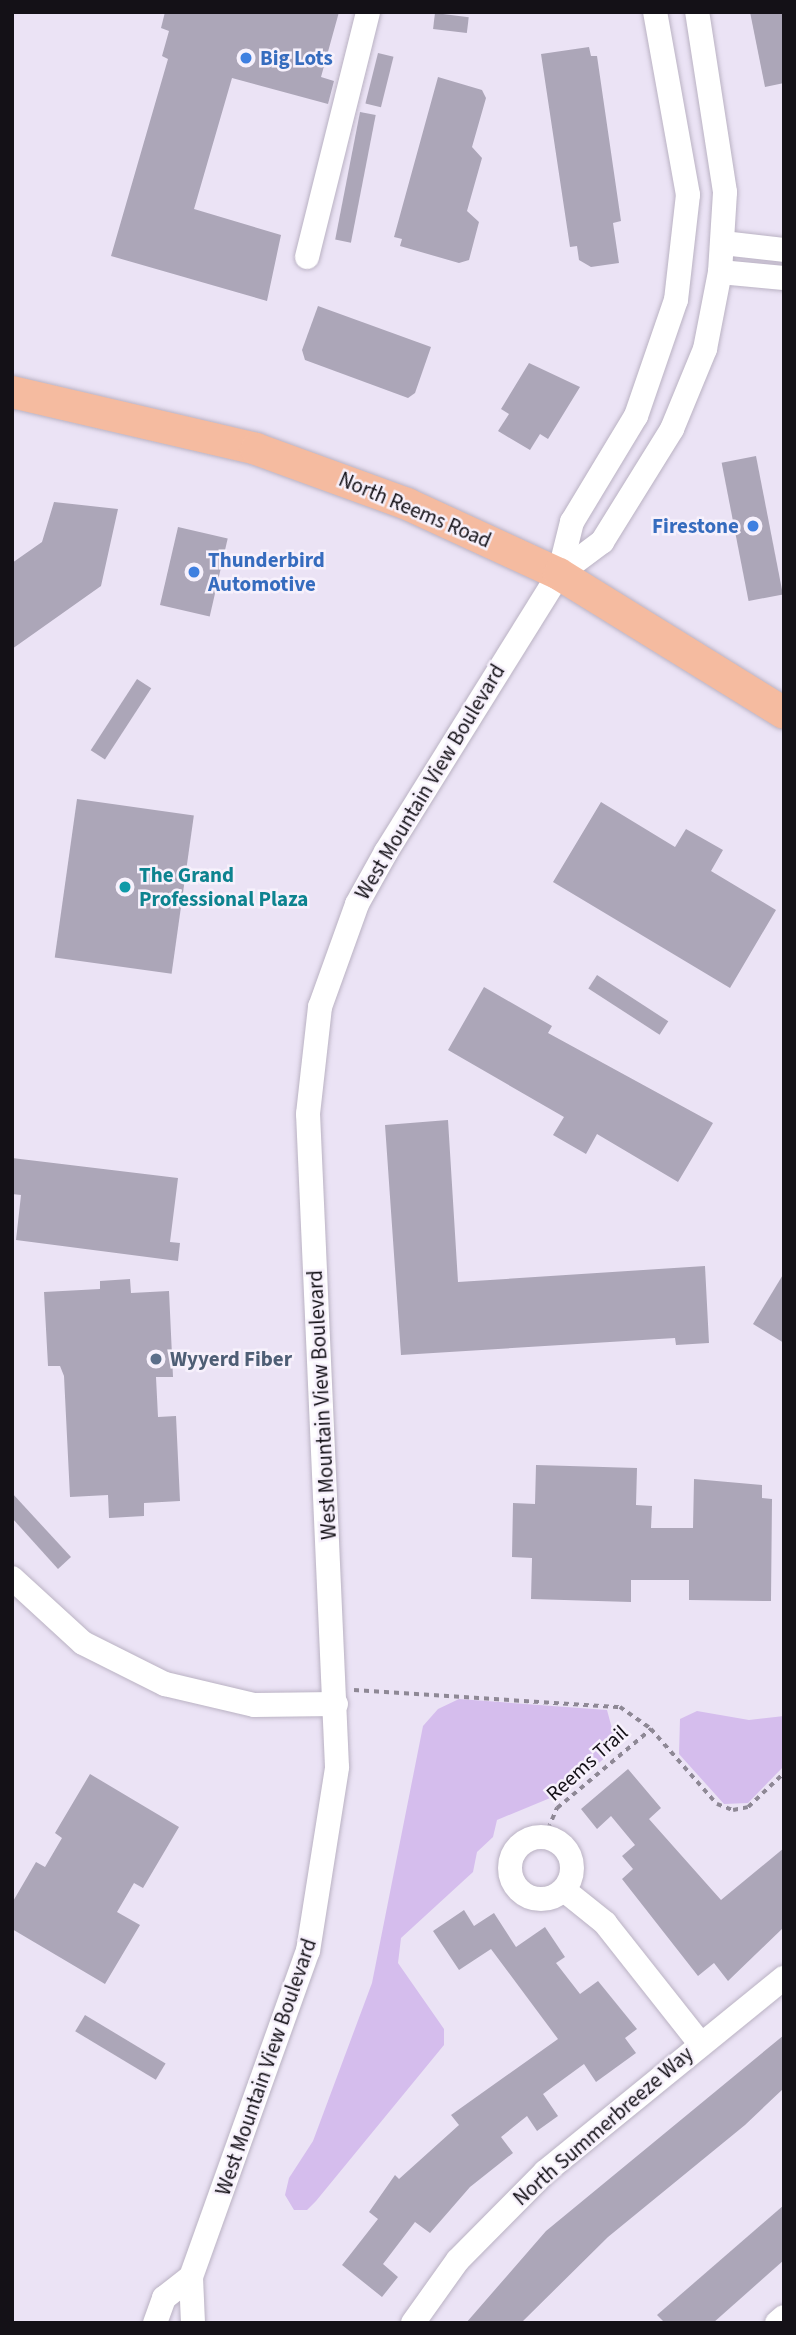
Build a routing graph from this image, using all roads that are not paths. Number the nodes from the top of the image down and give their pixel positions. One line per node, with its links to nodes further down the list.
1 (368, 12): 6 (street)
2 (655, 12): 10 (street, West Mountain View Boulevard)
3 (697, 12): 4 (street, West Mountain View Boulevard)
4 (723, 243): 5 (street); 7 (street, West Mountain View Boulevard)
5 (784, 250)
6 (307, 257)
7 (720, 272): 8 (street); 10 (street, West Mountain View Boulevard)
8 (784, 278)
9 (12, 392): 10 (main road, North Reems Road)
10 (559, 574): 11 (main road, North Reems Road); 13 (street, West Mountain View Boulevard)
11 (784, 713)
12 (12, 1578): 13 (street)
13 (336, 1697): 17 (street, West Mountain View Boulevard)
14 (564, 1890): 14 (street); 16 (street)
15 (784, 1978): 16 (street, North Summerbreeze Way)
16 (699, 2042): 21 (street, North Summerbreeze Way)
17 (191, 2277): 19 (street); 20 (street, West Mountain View Boulevard)
18 (784, 2317): 22 (street)
19 (155, 2323)
20 (193, 2323)
21 (413, 2323)
22 (777, 2323)

